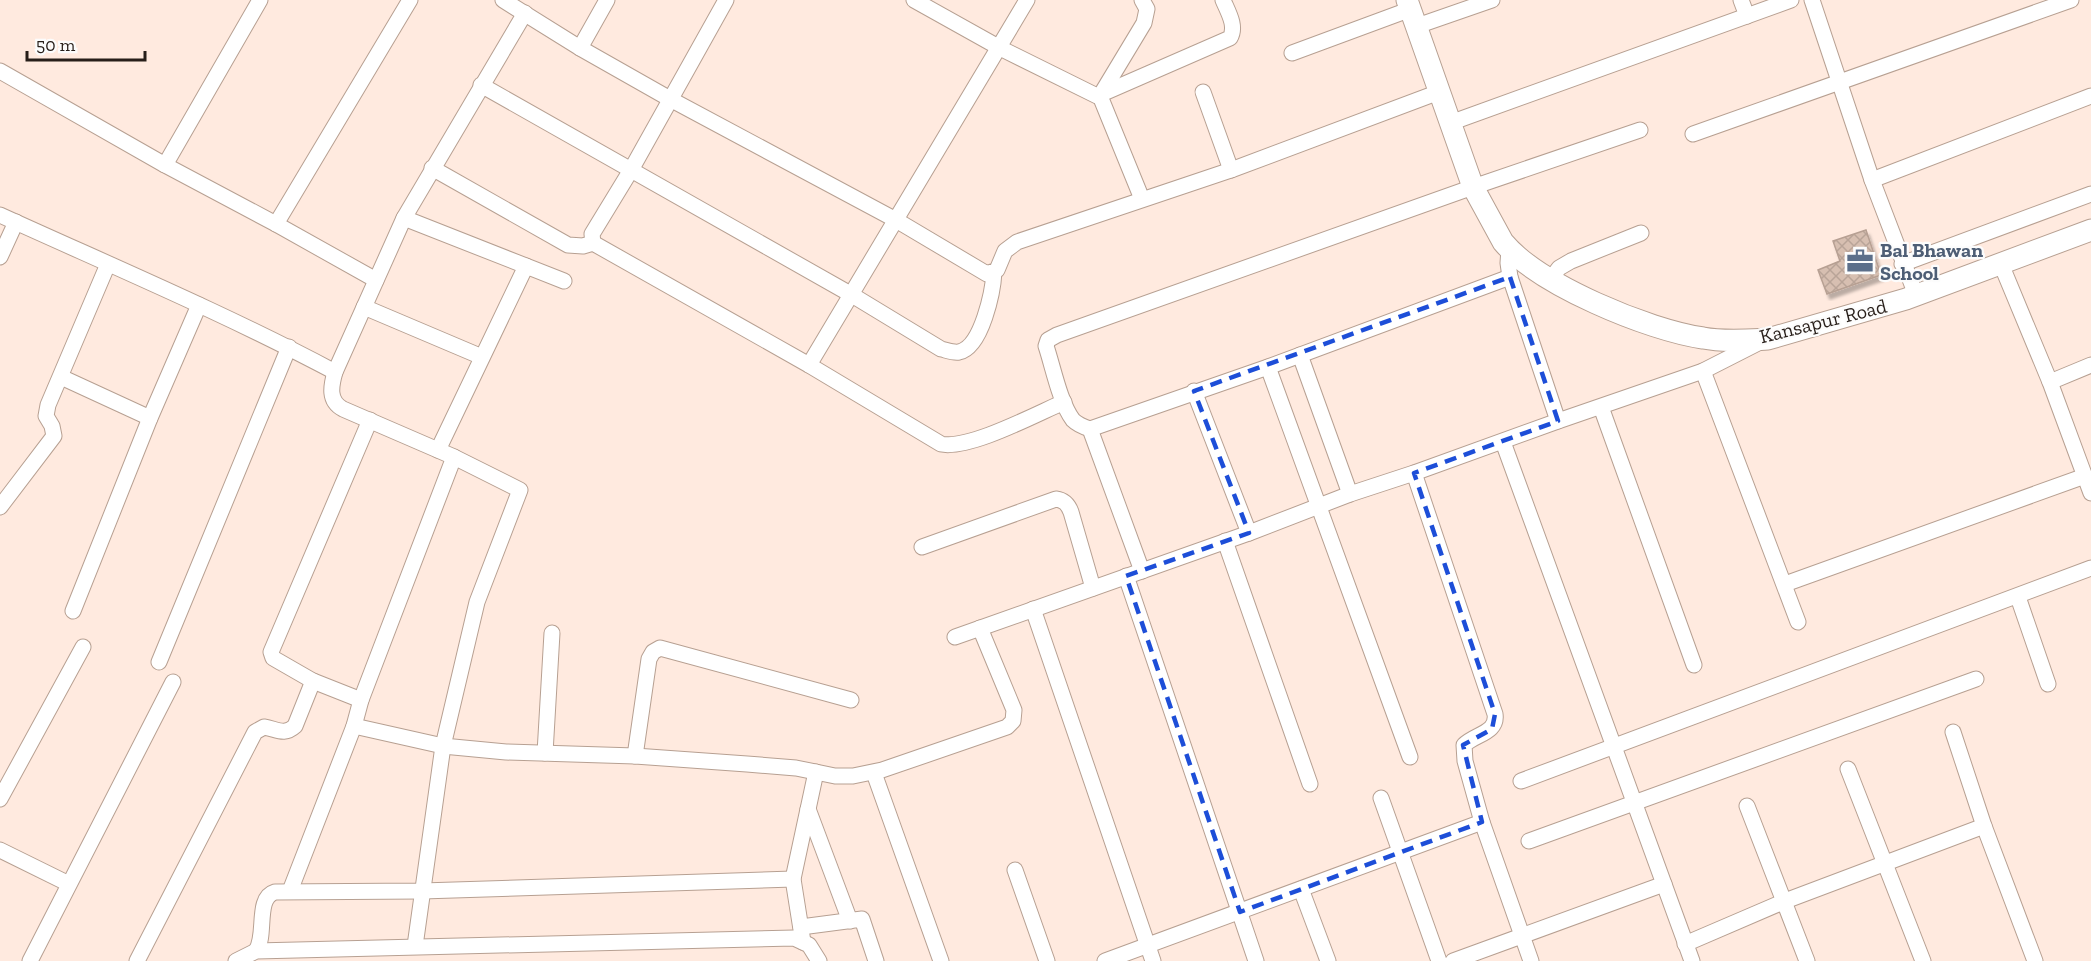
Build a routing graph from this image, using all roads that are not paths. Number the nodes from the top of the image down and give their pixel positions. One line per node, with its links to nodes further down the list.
1 (260, 0): 32 (street)
2 (410, 0): 44 (street)
3 (503, 0): 16 (street)
4 (608, 0): 18 (street)
5 (726, 0): 28 (street)
6 (914, 0): 19 (street)
7 (1027, 0): 19 (street)
8 (1142, 0): 26 (street)
9 (1223, 0): 26 (street)
10 (1492, 0): 15 (street)
11 (1741, 0): 17 (street)
12 (1791, 0): 17 (street)
13 (1812, 0): 22 (street)
14 (2071, 0): 22 (street)
15 (1412, 11): 20 (street); 25 (street, Kansapur Road)
16 (525, 14): 18 (street); 23 (street)
17 (1747, 16): 29 (street)
18 (580, 48): 28 (street)
19 (1000, 48): 26 (street); 42 (street)
20 (1292, 53)
21 (0, 71): 32 (street)
22 (1839, 82): 31 (street); 36 (street)
23 (481, 85): 33 (street); 34 (street)
24 (1203, 92): 35 (street)
25 (1439, 92): 29 (street, Kansapur Road); 35 (street)
26 (1100, 96): 39 (street)
27 (2091, 96): 36 (street)
28 (670, 99): 34 (street); 42 (street)
29 (1450, 123): 37 (street, Kansapur Road)
30 (1640, 130): 37 (street)
31 (1693, 134)
32 (165, 165): 44 (street)
33 (432, 168): 41 (street); 47 (street)
34 (631, 170): 47 (street); 59 (street)
35 (1232, 170): 39 (street)
36 (1872, 180): 51 (street)
37 (1473, 187): 48 (street, Kansapur Road); 75 (street)
38 (2091, 194): 51 (street)
39 (1142, 199): 54 (street)
40 (0, 214): 43 (street)
41 (404, 218): 53 (street); 56 (street)
42 (896, 220): 54 (street); 59 (street)
43 (16, 222): 49 (street); 50 (street)
44 (276, 224): 56 (street)
45 (1641, 233): 57 (street)
46 (2090, 234): 52 (street, Kansapur Road)
47 (593, 243): 67 (street)
48 (1509, 249): 55 (street); 57 (street, Kansapur Road)
49 (0, 257)
50 (108, 264): 61 (street); 72 (street)
51 (1902, 264): 60 (street)
52 (2001, 264): 60 (street, Kansapur Road); 73 (street)
53 (526, 266): 58 (street); 66 (street)
54 (994, 272): 59 (street)
55 (1510, 278): 65 (street); 79 (street)
56 (376, 280): 62 (street)
57 (1550, 280): 63 (street, Kansapur Road)
58 (564, 281)
59 (852, 295): 67 (street)
60 (1916, 295): 63 (street, Kansapur Road)
61 (200, 305): 64 (street); 77 (street)
62 (364, 307): 66 (street); 71 (street)
63 (1768, 339): 70 (street)
64 (289, 347): 71 (street); 106 (street)
65 (1300, 354): 69 (street); 87 (street)
66 (482, 357): 82 (street)
67 (809, 365): 75 (street)
68 (2091, 365): 73 (street)
69 (1268, 367): 74 (street); 89 (street)
70 (1703, 371): 76 (street); 96 (street)
71 (335, 372): 78 (street)
72 (61, 377): 77 (street); 88 (street)
73 (2050, 382): 85 (street)
74 (1194, 392): 80 (street); 90 (street)
75 (1064, 402): 80 (street)
76 (1601, 407): 79 (street); 107 (street)
77 (150, 418): 100 (street)
78 (370, 420): 82 (street); 109 (street)
79 (1558, 421): 81 (street)
80 (1090, 429): 94 (street)
81 (1503, 442): 84 (street); 117 (street)
82 (438, 450): 83 (street)
83 (454, 457): 112 (street); 116 (street)
84 (1414, 473): 87 (street); 131 (street)
85 (2085, 476): 86 (street); 96 (street)
86 (2091, 493)
87 (1350, 494): 89 (street)
88 (0, 507)
89 (1318, 507): 90 (street); 120 (street)
90 (1249, 533): 91 (street)
91 (1225, 541): 94 (street); 125 (street)
92 (922, 547): 97 (street)
93 (2091, 568): 98 (street)
94 (1142, 571): 95 (street)
95 (1126, 576): 97 (street); 145 (street)
96 (1785, 584): 101 (street)
97 (1093, 588): 99 (street)
98 (2018, 597): 111 (street); 117 (street)
99 (1033, 609): 102 (street); 151 (street)
100 (73, 611)
101 (1798, 622)
102 (980, 628): 104 (street); 123 (street)
103 (552, 633): 118 (street)
104 (955, 637)
105 (83, 646): 127 (street)
106 (159, 662)
107 (1694, 665)
108 (1976, 679): 128 (street)
109 (314, 681): 112 (street); 154 (street)
110 (173, 682): 139 (street)
111 (2048, 684)
112 (361, 700): 114 (street)
113 (851, 700): 119 (street)
114 (354, 726): 116 (street); 142 (street)
115 (1953, 732): 132 (street)
116 (443, 746): 118 (street); 143 (street)
117 (1614, 747): 124 (street); 128 (street)
118 (545, 753): 119 (street)
119 (634, 756): 122 (street)
120 (1410, 758)
121 (1848, 769): 136 (street)
122 (816, 772): 123 (street); 130 (street)
123 (874, 773): 158 (street)
124 (1521, 781)
125 (1310, 784)
126 (1381, 798): 135 (street)
127 (0, 799)
128 (1634, 802): 133 (street); 140 (street)
129 (1747, 806): 144 (street)
130 (808, 809): 138 (street); 146 (street)
131 (1482, 822): 135 (street); 148 (street)
132 (1984, 826): 136 (street); 170 (street)
133 (1530, 841)
134 (0, 850): 139 (street)
135 (1401, 853): 141 (street); 164 (street)
136 (1884, 864): 144 (street); 169 (street)
137 (1016, 870): 159 (street)
138 (793, 879): 143 (street); 147 (street)
139 (69, 884): 153 (street)
140 (1664, 884): 148 (street); 149 (street)
141 (1301, 889): 145 (street); 163 (street)
142 (290, 891): 143 (street); 152 (street)
143 (422, 891): 150 (street)
144 (1785, 902): 149 (street); 168 (street)
145 (1240, 912): 151 (street); 162 (street)
146 (850, 921): 147 (street); 157 (street)
147 (802, 934): 150 (street); 156 (street)
148 (1522, 936): 165 (street); 166 (street)
149 (1686, 944): 167 (street)
150 (415, 946): 152 (street)
151 (1148, 946): 160 (street); 161 (street)
152 (256, 951): 155 (street)
153 (30, 961)
154 (137, 961)
155 (236, 961)
156 (819, 961)
157 (876, 961)
158 (941, 961)
159 (1047, 961)
160 (1106, 961)
161 (1153, 961)
162 (1256, 961)
163 (1328, 961)
164 (1439, 961)
165 (1453, 961)
166 (1531, 961)
167 (1692, 961)
168 (1807, 961)
169 (1923, 961)
170 (2035, 961)

